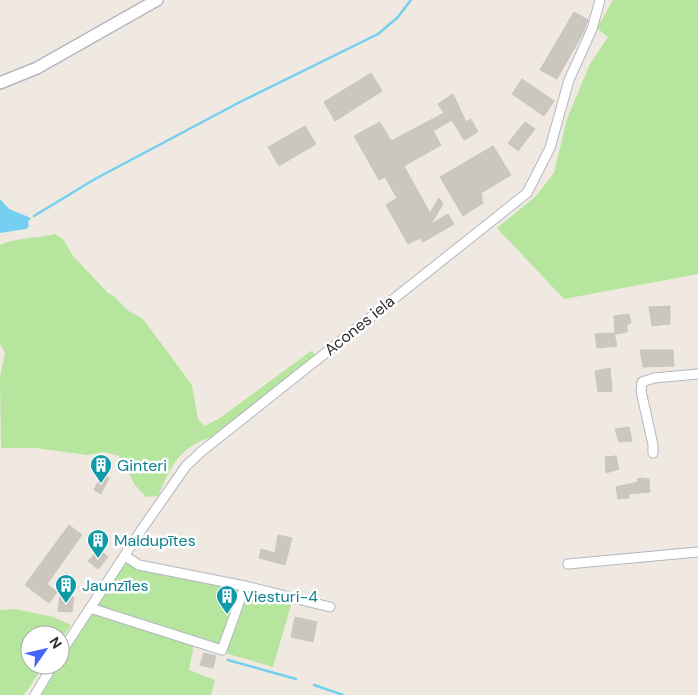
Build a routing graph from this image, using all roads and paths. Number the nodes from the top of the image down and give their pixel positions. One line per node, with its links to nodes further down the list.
1 (157, 0): 3 (street)
2 (600, 0): 7 (street, Acones iela)
3 (0, 83)
4 (698, 374): 5 (street)
5 (653, 453)
6 (698, 552): 8 (street)
7 (125, 556): 9 (street); 11 (street, Acones iela)
8 (568, 564)
9 (245, 586): 10 (street); 11 (street)
10 (330, 607)
11 (90, 608): 12 (street, Acones iela)
12 (70, 639)
13 (47, 675): 14 (street)
14 (35, 695)

